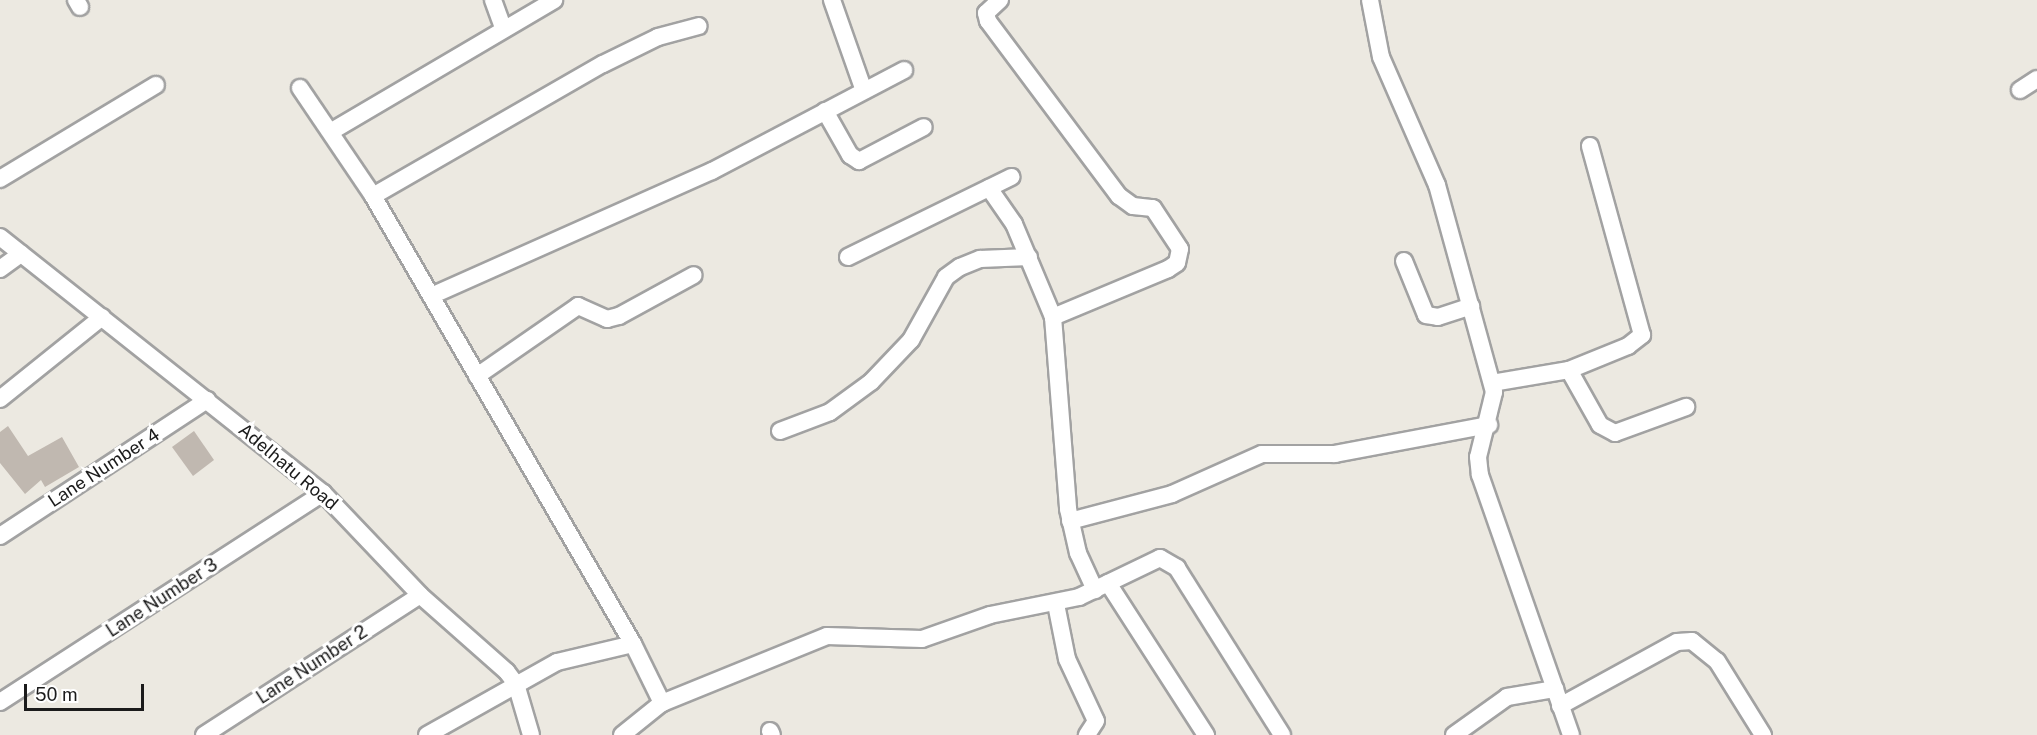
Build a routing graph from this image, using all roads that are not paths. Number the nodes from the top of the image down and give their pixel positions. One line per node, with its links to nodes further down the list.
1 (493, 0): 7 (street)
2 (554, 0): 7 (street)
3 (832, 0): 13 (street)
4 (999, 0): 32 (street)
5 (1370, 0): 30 (street)
6 (699, 26): 21 (street)
7 (502, 27): 16 (street)
8 (904, 70): 13 (street)
9 (2037, 79): 12 (street)
10 (156, 85): 19 (street)
11 (300, 88): 16 (street)
12 (2020, 90)
13 (864, 91): 14 (street)
14 (825, 111): 15 (street); 29 (street)
15 (924, 128)
16 (332, 131): 21 (street)
17 (1590, 146): 33 (street)
18 (1011, 177): 20 (street)
19 (0, 179)
20 (989, 188): 24 (street); 25 (street)
21 (373, 196): 29 (street)
22 (0, 237): 23 (street, Adelhatu Road)
23 (21, 254): 27 (street); 31 (street, Adelhatu Road)
24 (848, 257)
25 (1029, 257): 32 (street); 40 (street)
26 (1404, 261): 30 (street)
27 (0, 269)
28 (694, 275): 34 (street)
29 (430, 296): 34 (street)
30 (1471, 306): 35 (street)
31 (102, 317): 36 (street); 37 (street, Adelhatu Road)
32 (1053, 317): 42 (street)
33 (1569, 370): 35 (street); 38 (street)
34 (477, 376): 47 (street)
35 (1492, 383): 39 (street)
36 (0, 399)
37 (207, 400): 41 (street, Adelhatu Road); 43 (street, Lane Number 4)
38 (1686, 407)
39 (1488, 425): 42 (street); 49 (street)
40 (780, 431)
41 (323, 493): 45 (street, Adelhatu Road); 50 (street, Lane Number 3)
42 (1070, 521): 44 (street)
43 (0, 536)
44 (1101, 587): 46 (street); 58 (street); 59 (street)
45 (420, 595): 48 (street, Adelhatu Road); 53 (street, Lane Number 2)
46 (1056, 604): 51 (street); 57 (street)
47 (633, 644): 48 (street); 51 (street)
48 (516, 684): 54 (street); 55 (street)
49 (1555, 689): 52 (street); 60 (street)
50 (0, 702)
51 (662, 703): 56 (street)
52 (1560, 706): 61 (street); 62 (street)
53 (204, 735)
54 (427, 735)
55 (531, 735)
56 (622, 735)
57 (1087, 735)
58 (1206, 735)
59 (1282, 735)
60 (1454, 735)
61 (1570, 735)
62 (1763, 735)

